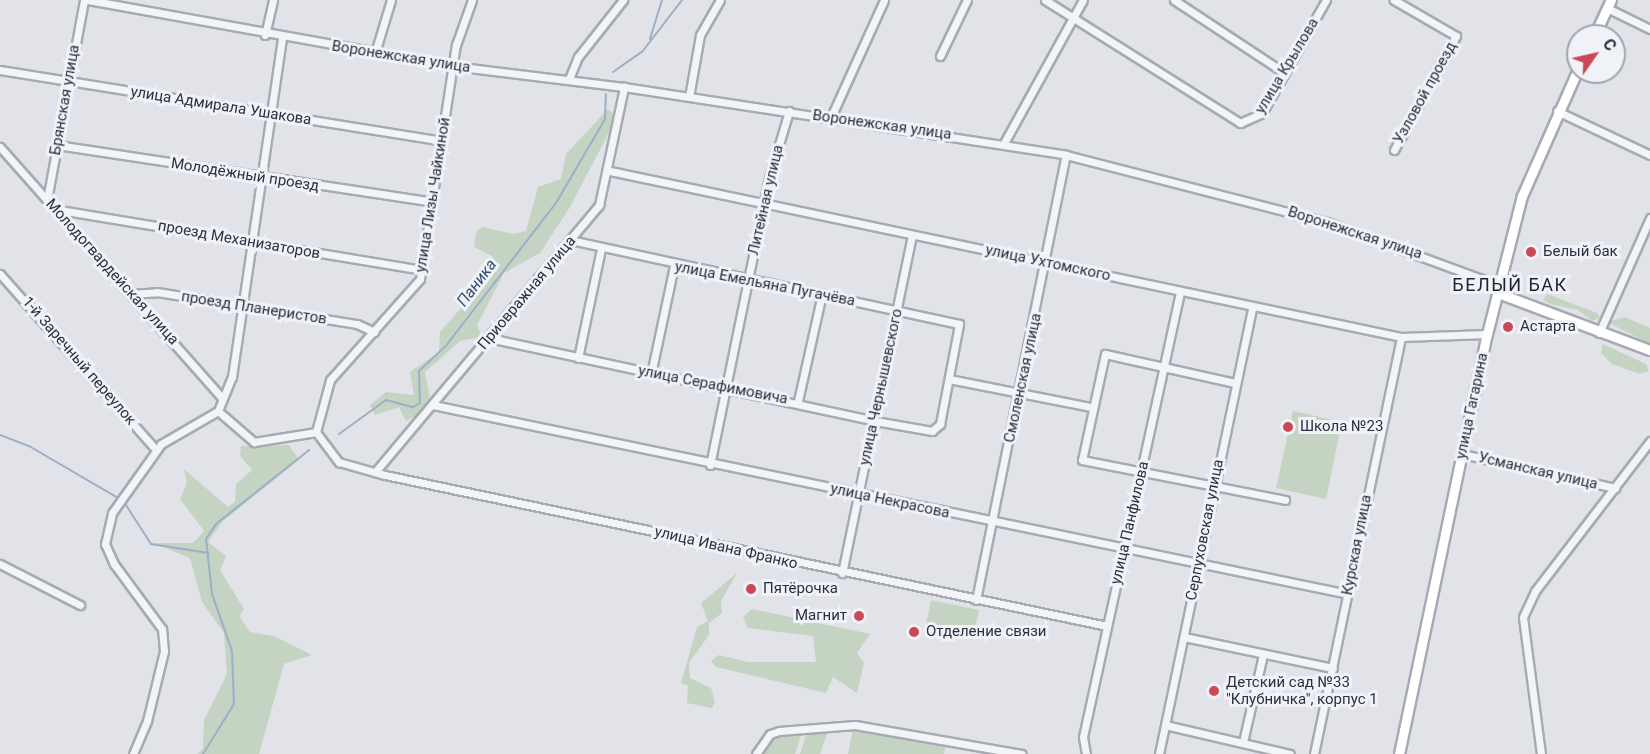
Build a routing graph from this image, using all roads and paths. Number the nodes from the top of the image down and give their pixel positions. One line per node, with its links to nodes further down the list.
1 (86, 0): 18 (street, Воронежская улица); 26 (street, Брянская улица)
2 (273, 0): 18 (street)
3 (391, 0): 20 (street)
4 (472, 0): 22 (street, улица Лизы Чайкиной)
5 (623, 0): 25 (street)
6 (720, 0): 29 (street)
7 (884, 0): 33 (street)
8 (967, 0): 21 (street)
9 (1045, 0): 15 (street)
10 (1083, 0): 15 (street)
11 (1174, 0): 24 (street)
12 (1326, 0): 24 (street, улица Крылова)
13 (1394, 0): 38 (street, Узловой проезд)
14 (1609, 4): 16 (main road); 17 (street)
15 (1073, 18): 24 (street, улица Крылова); 35 (street)
16 (1600, 24)
17 (1650, 29)
18 (266, 35): 19 (street, Воронежская улица)
19 (282, 39): 20 (street, Воронежская улица); 32 (street)
20 (375, 53): 22 (street, Воронежская улица)
21 (940, 56)
22 (453, 66): 25 (street, Воронежская улица); 34 (street, улица Лизы Чайкиной)
23 (0, 70): 26 (street, улица Адмирала Ушакова)
24 (1283, 72)
25 (569, 79): 28 (street, Воронежская улица)
26 (67, 81): 32 (street, улица Адмирала Ушакова); 36 (street, Брянская улица)
27 (1570, 84): 31 (main road, улица Гагарина)
28 (624, 87): 29 (street, Воронежская улица); 41 (street, Приовражная улица)
29 (689, 97): 30 (street, Воронежская улица)
30 (789, 111): 33 (street, Воронежская улица); 45 (street, Литейная улица)
31 (1557, 111): 40 (street); 58 (main road, улица Гагарина)
32 (271, 114): 34 (street, улица Адмирала Ушакова); 42 (street)
33 (831, 117): 35 (street, Воронежская улица)
34 (442, 141): 44 (street, улица Лизы Чайкиной)
35 (1004, 143): 39 (street, Воронежская улица)
36 (57, 145): 42 (street, Молодёжный проезд); 43 (street, Брянская улица)
37 (0, 147): 43 (street, Молодогвардейская улица)
38 (1394, 150)
39 (1066, 155): 52 (street, Смоленская улица); 58 (street, Воронежская улица)
40 (1650, 155)
41 (610, 171): 45 (street, улица Ухтомского); 49 (street, Приовражная улица)
42 (262, 178): 44 (street, Молодёжный проезд); 50 (street)
43 (47, 200): 46 (street, Молодогвардейская улица)
44 (433, 202): 54 (street, улица Лизы Чайкиной)
45 (764, 205): 48 (street, улица Ухтомского); 56 (street, Литейная улица)
46 (54, 209): 50 (street, проезд Механизаторов); 59 (street, Молодогвардейская улица)
47 (1650, 218): 65 (street)
48 (912, 236): 52 (street, улица Ухтомского); 63 (street, улица Чернышевского)
49 (571, 240): 51 (street, улица Емельяна Пугачёва); 68 (street, Приовражная улица)
50 (252, 243): 54 (street, проезд Механизаторов); 62 (street)
51 (601, 249): 53 (street, улица Емельяна Пугачёва); 70 (street)
52 (1047, 264): 57 (street, улица Ухтомского); 76 (street, Смоленская улица)
53 (674, 266): 56 (street, улица Емельяна Пугачёва); 72 (street)
54 (423, 270): 64 (street, улица Лизы Чайкиной)
55 (0, 274): 85 (street, 1-й Заречный переулок)
56 (749, 279): 60 (street, улица Емельяна Пугачёва); 75 (street, Литейная улица)
57 (1180, 291): 61 (street, улица Ухтомского); 71 (street, улица Панфилова)
58 (1498, 293): 65 (main road, Воронежская улица); 66 (main road, улица Гагарина)
59 (131, 294): 62 (street, проезд Планеристов); 77 (street, Молодогвардейская улица)
60 (822, 294): 63 (street, улица Емельяна Пугачёва); 78 (street)
61 (1252, 307): 67 (street, улица Ухтомского); 74 (street, Серпуховская улица)
62 (243, 308): 64 (street, проезд Планеристов); 77 (street)
63 (897, 311): 73 (street, улица Емельяна Пугачёва); 82 (street, улица Чернышевского)
64 (374, 332): 83 (street, улица Лизы Чайкиной)
65 (1599, 333): 69 (main road, Воронежская улица)
66 (1487, 334): 67 (street, улица Ухтомского); 86 (main road, улица Гагарина)
67 (1401, 336): 99 (street, Курская улица)
68 (489, 338): 70 (street, улица Серафимовича); 79 (street, Приовражная улица)
69 (1650, 350)
70 (578, 358): 72 (street, улица Серафимовича)
71 (1165, 365): 74 (street); 80 (street); 89 (street, улица Панфилова)
72 (651, 375): 75 (street, улица Серафимовича)
73 (949, 379): 76 (street); 82 (street, улица Серафимовича)
74 (1235, 383): 90 (street, Серпуховская улица)
75 (726, 390): 78 (street, улица Серафимовича); 87 (street, Литейная улица)
76 (1019, 393): 80 (street); 94 (street, Смоленская улица)
77 (222, 398): 81 (street)
78 (798, 401): 82 (street, улица Серафимовича)
79 (433, 405): 87 (street, улица Некрасова); 88 (street, Приовражная улица)
80 (1091, 407): 89 (street)
81 (218, 411): 83 (street); 85 (street)
82 (875, 421): 92 (street, улица Чернышевского)
83 (316, 432): 88 (street, улица Ивана Франко)
84 (1650, 441): 91 (street)
85 (156, 450): 108 (street)
86 (1461, 454): 91 (street, Усманская улица); 115 (main road, улица Гагарина)
87 (710, 465): 92 (street, улица Некрасова)
88 (375, 472): 98 (street, улица Ивана Франко)
89 (1142, 473): 90 (street); 95 (street, улица Панфилова)
90 (1213, 488): 93 (street); 96 (street, Серпуховская улица)
91 (1615, 488): 116 (street)
92 (858, 494): 94 (street, улица Некрасова); 98 (street, улица Чернышевского)
93 (1285, 500)
94 (992, 523): 95 (street, улица Некрасова); 100 (street, Смоленская улица)
95 (1125, 550): 96 (street, улица Некрасова); 102 (street, улица Панфилова)
96 (1198, 563): 99 (street, улица Некрасова); 103 (street, Серпуховская улица)
97 (0, 564): 101 (street)
98 (842, 573): 100 (street, улица Ивана Франко)
99 (1348, 594): 105 (street, Курская улица)
100 (976, 600): 102 (street, улица Ивана Франко)
101 (80, 605)
102 (1107, 626): 111 (street, улица Панфилова)
103 (1184, 637): 104 (street); 106 (street, Серпуховская улица)
104 (1263, 655): 105 (street); 107 (street)
105 (1332, 668): 114 (street, Курская улица)
106 (1165, 725): 107 (street); 112 (street, Серпуховская улица)
107 (1243, 742): 113 (street)
108 (133, 754)
109 (756, 754): 110 (street)
110 (1022, 754)
111 (1086, 754)
112 (1159, 754)
113 (1290, 754)
114 (1314, 754)
115 (1399, 754)
116 (1541, 754)

